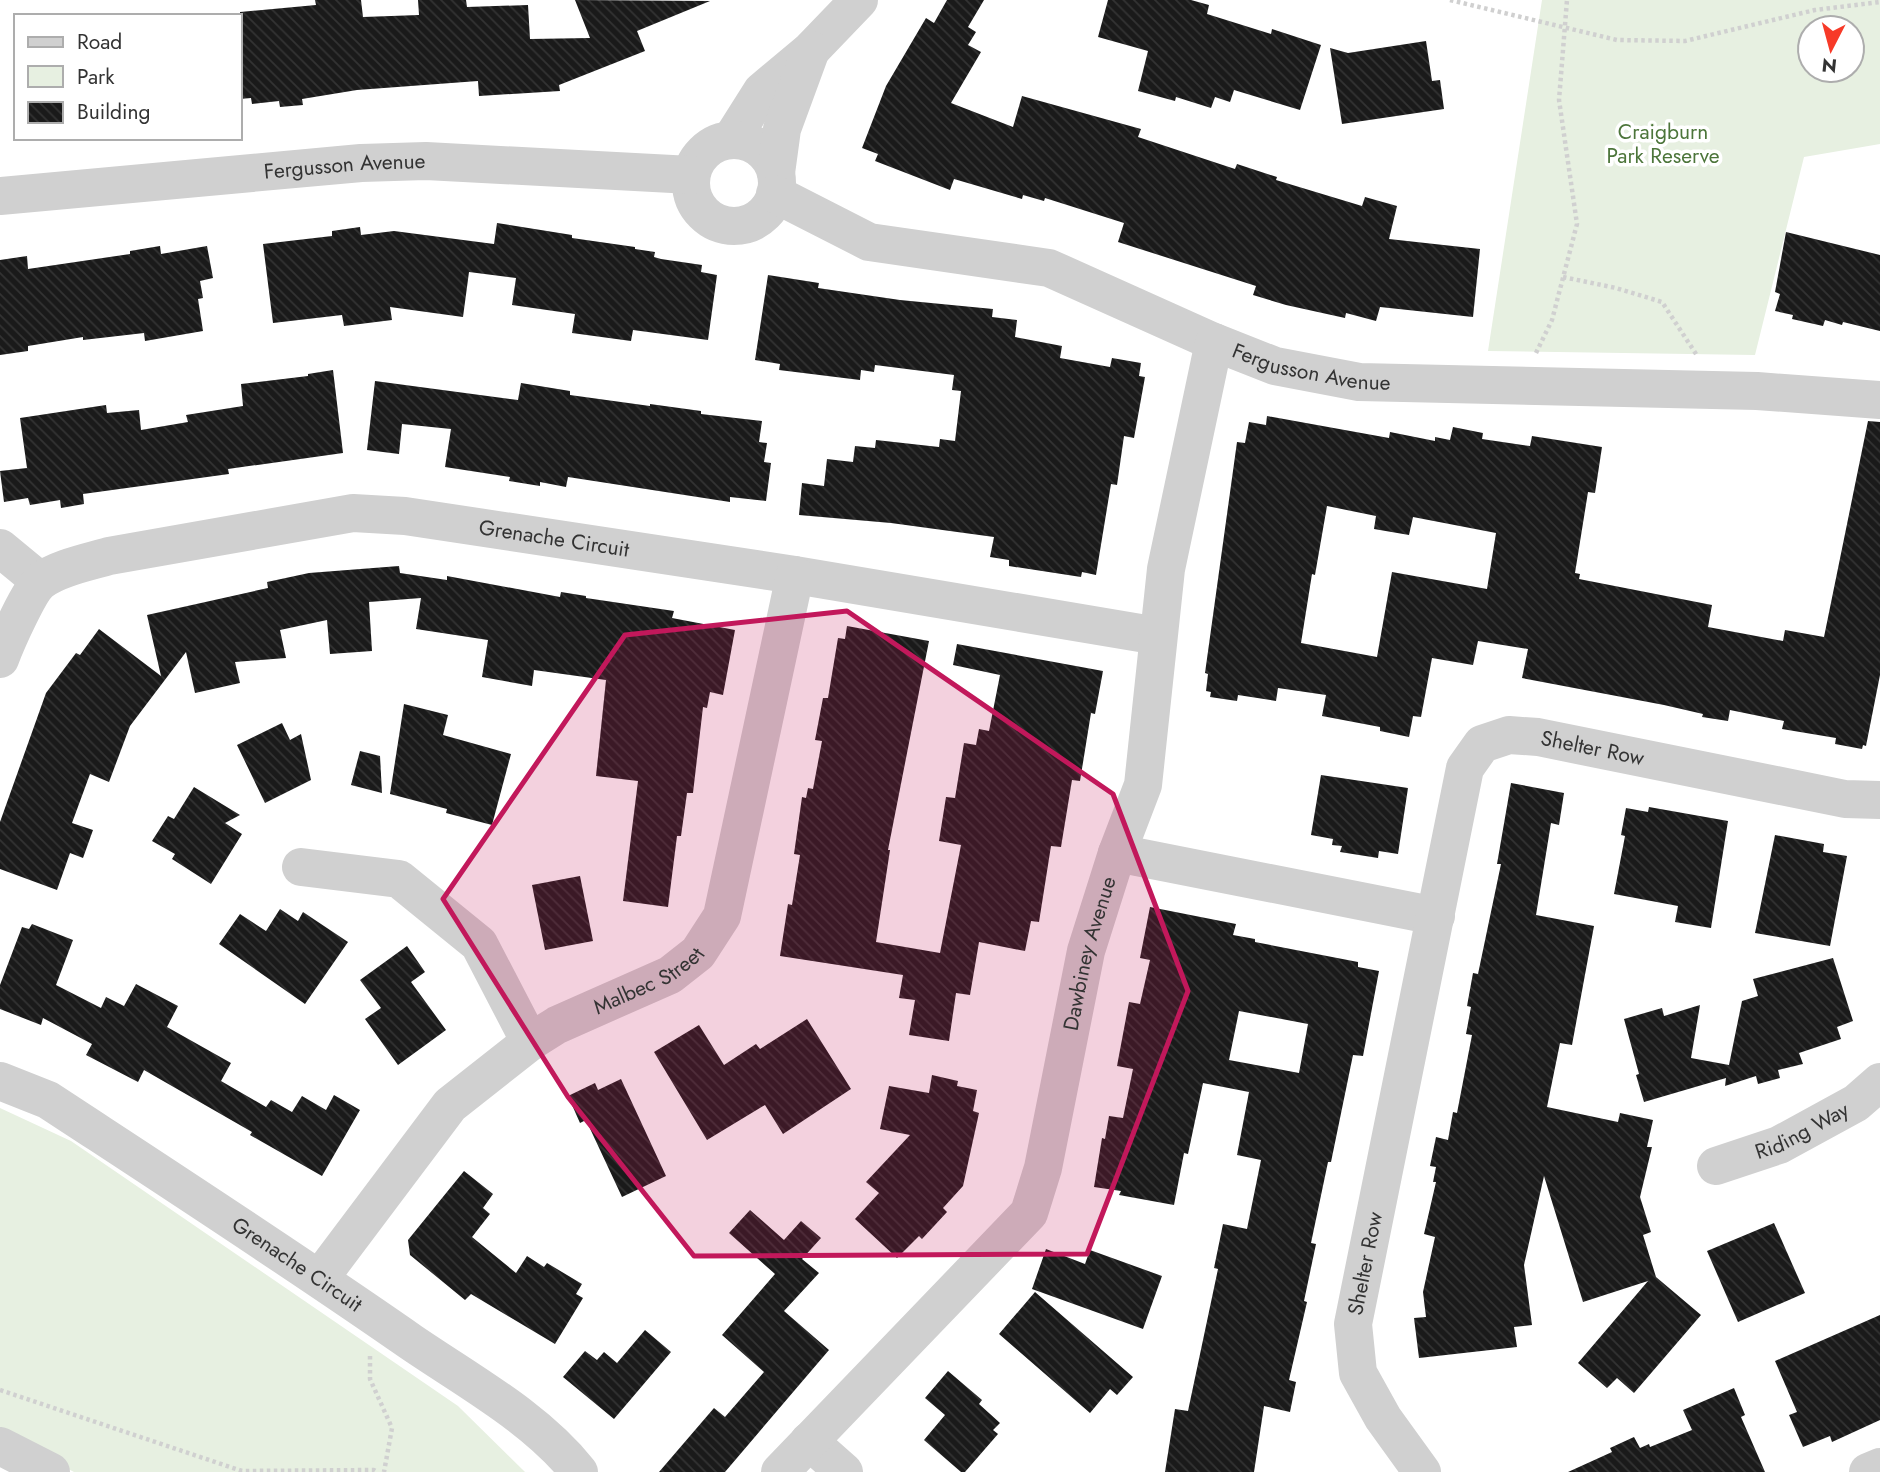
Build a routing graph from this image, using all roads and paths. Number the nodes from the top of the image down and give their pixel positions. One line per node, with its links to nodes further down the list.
1 (859, 0): 6 (street)
2 (1450, 0): 5 (path)
3 (1567, 0): 5 (path)
4 (1880, 2): 5 (path)
5 (1565, 29): 11 (path)
6 (811, 50): 7 (street); 9 (street)
7 (731, 141): 8 (street); 9 (street)
8 (691, 175): 9 (street); 10 (street, Fergusson Avenue)
9 (776, 184): 12 (street, Fergusson Avenue)
10 (0, 196)
11 (1563, 278): 13 (path); 14 (path)
12 (1214, 342): 14 (street, Fergusson Avenue); 19 (street, Dawbiney Avenue)
13 (1704, 367)
14 (1521, 385): 15 (street, Fergusson Avenue)
15 (1880, 400)
16 (0, 548): 18 (street)
17 (795, 575): 18 (street, Grenache Circuit); 19 (street, Grenache Circuit); 25 (street, Malbec Street)
18 (40, 581): 20 (street)
19 (1158, 636): 22 (street, Dawbiney Avenue)
20 (0, 659)
21 (1880, 800): 24 (street, Shelter Row)
22 (1117, 853): 24 (street); 32 (street, Dawbiney Avenue)
23 (301, 867): 25 (street)
24 (1436, 916): 42 (street, Shelter Row)
25 (530, 1042): 29 (street, Malbec Street)
26 (0, 1081): 29 (street, Grenache Circuit)
27 (1880, 1082): 28 (street, Riding Way)
28 (1716, 1166)
29 (320, 1278): 30 (street, Grenache Circuit)
30 (370, 1313): 38 (path); 39 (street, Grenache Circuit)
31 (0, 1390): 35 (path)
32 (809, 1441): 40 (street, Dawbiney Avenue); 41 (street)
33 (0, 1446): 36 (street)
34 (1880, 1467): 43 (street)
35 (265, 1471): 37 (path)
36 (51, 1472)
37 (377, 1472)
38 (384, 1472)
39 (579, 1472)
40 (780, 1472)
41 (844, 1472)
42 (1422, 1472)
43 (1868, 1472)

